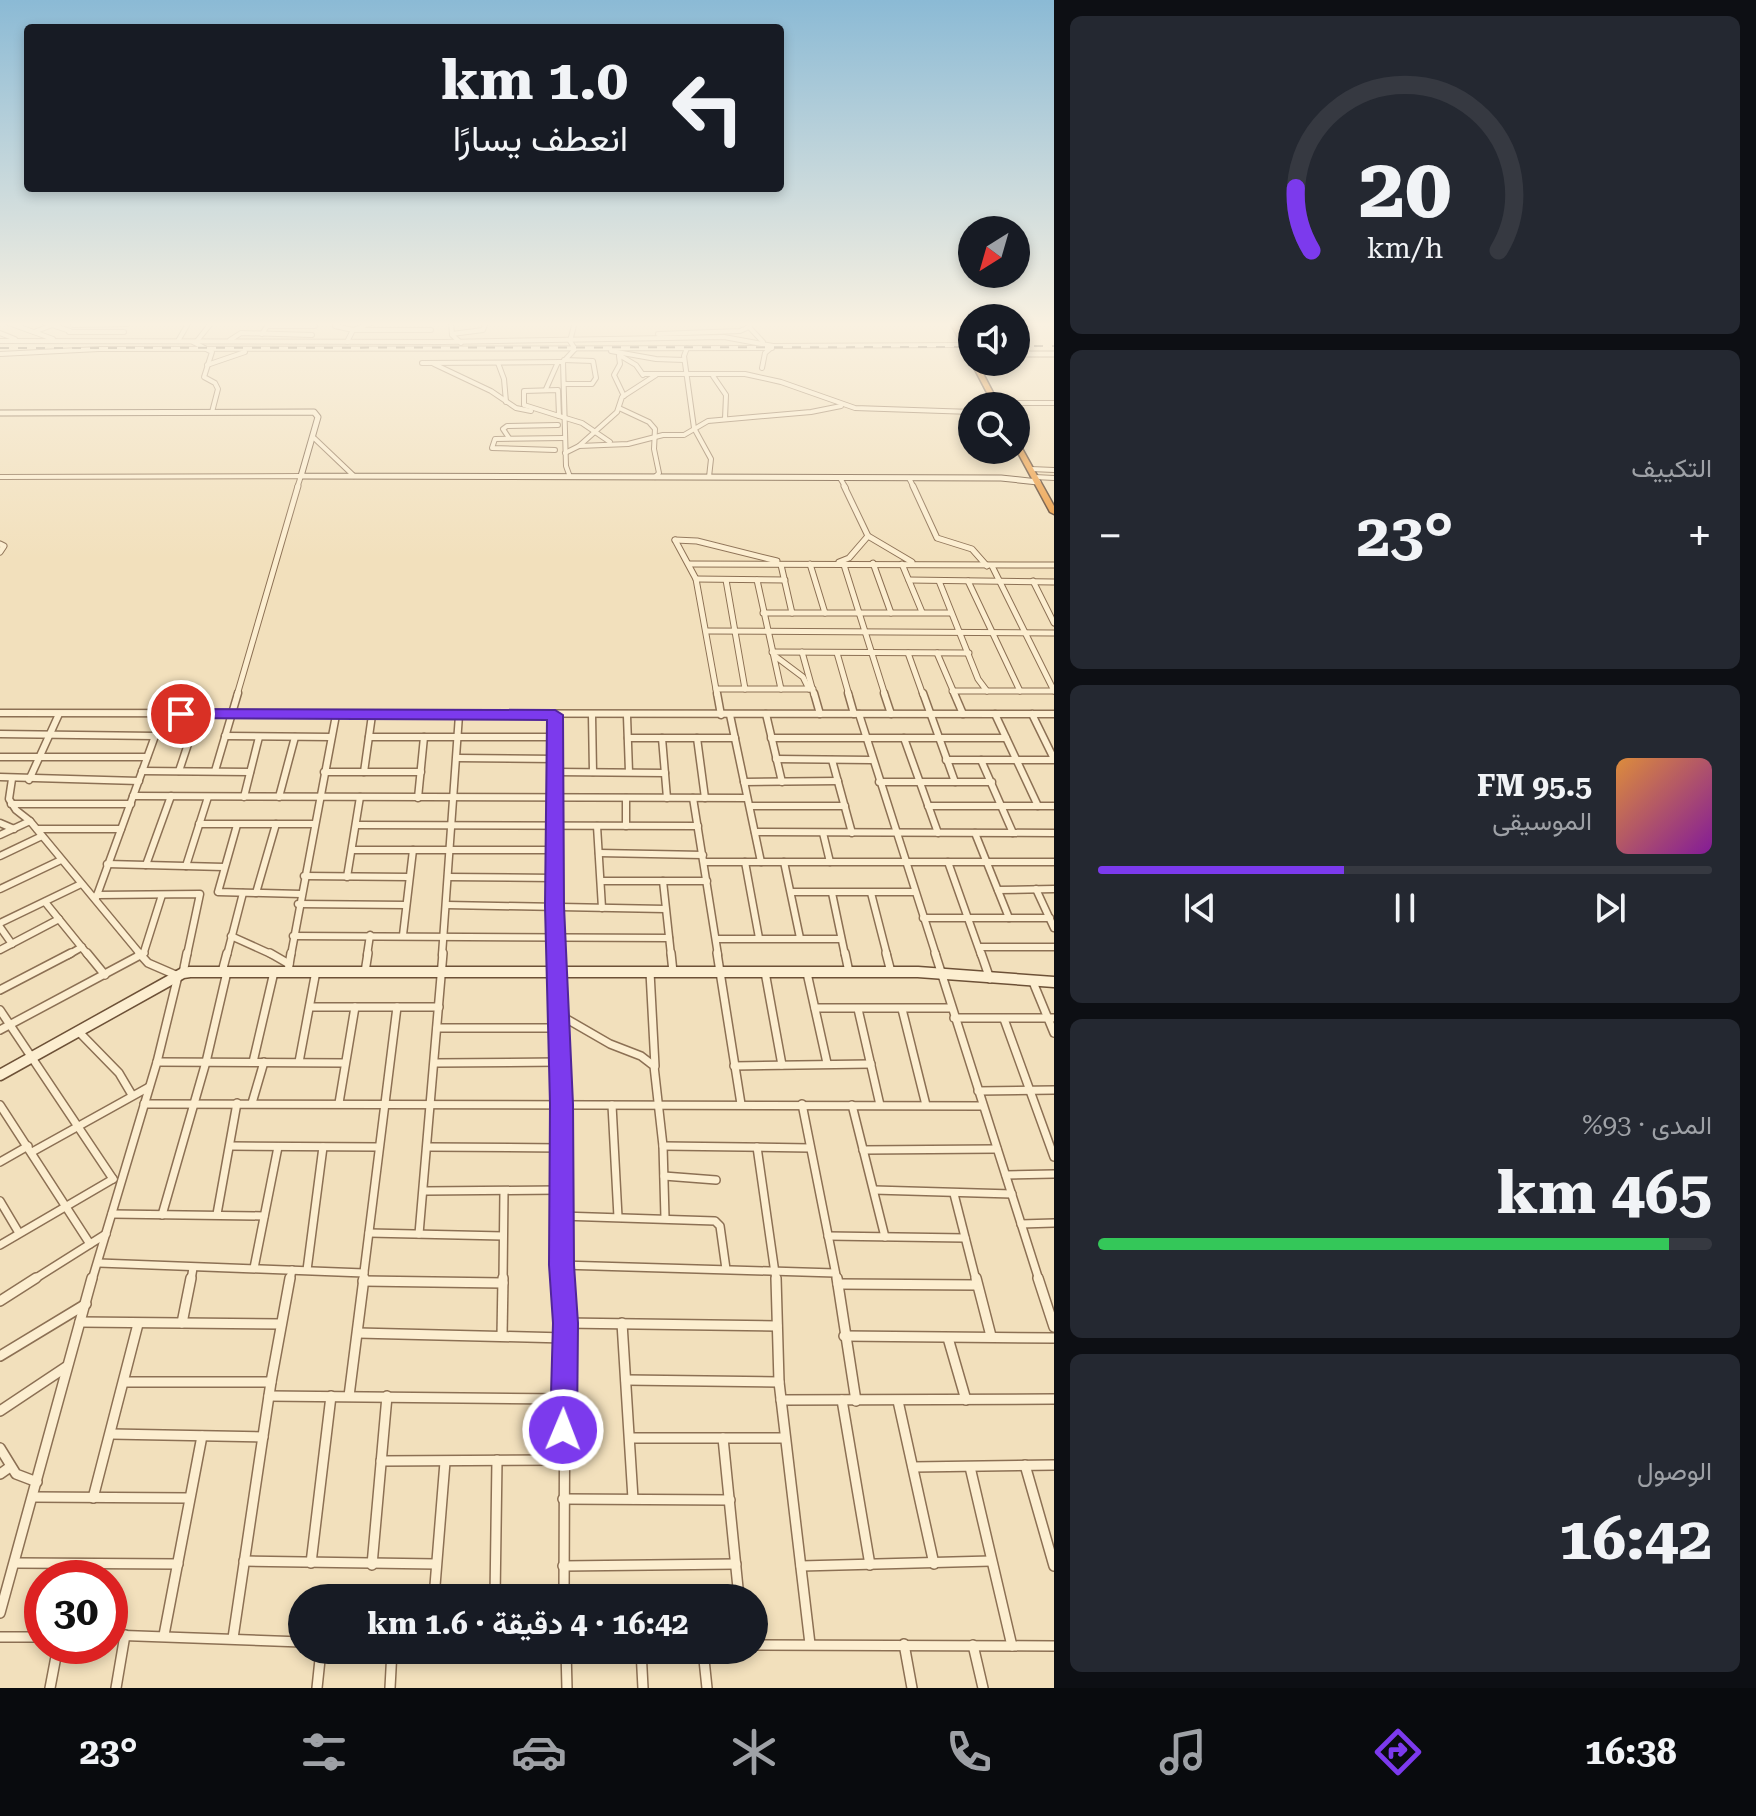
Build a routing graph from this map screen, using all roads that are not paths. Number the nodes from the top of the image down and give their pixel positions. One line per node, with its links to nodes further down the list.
1 (215, 401): 15 (street)
2 (522, 401): 14 (street)
3 (560, 401): 19 (street)
4 (562, 401): 19 (street)
5 (622, 401): 13 (street)
6 (691, 401): 23 (street)
7 (724, 401): 20 (street)
8 (828, 401): 12 (street)
9 (506, 402): 14 (street)
10 (1030, 403): 11 (street)
11 (1054, 403)
12 (842, 406): 16 (street); 20 (street)
13 (619, 408): 24 (street); 26 (street)
14 (534, 411): 18 (street)
15 (212, 412): 17 (main road); 25 (main road)
16 (958, 412)
17 (0, 413)
18 (541, 415): 19 (street); 22 (street)
19 (561, 416): 24 (street); 28 (street)
20 (725, 419): 23 (street)
21 (558, 425): 22 (street)
22 (539, 426): 27 (street)
23 (694, 428): 26 (street); 43 (street)
24 (593, 432): 29 (street); 31 (street)
25 (313, 437): 37 (main road); 38 (street)
26 (656, 437): 30 (street); 32 (street)
27 (509, 438): 28 (street); 33 (street)
28 (564, 438): 34 (street)
29 (617, 444): 30 (street); 31 (street)
30 (628, 444): 32 (street)
31 (577, 447): 34 (street)
32 (654, 449): 42 (street)
33 (555, 450)
34 (565, 453): 41 (street)
35 (1027, 464): 39 (highway)
36 (1054, 470): 39 (street)
37 (301, 476): 38 (main road); 40 (street); 116 (street)
38 (354, 476): 41 (main road)
39 (1034, 476): 45 (main road); 46 (street); 47 (highway)
40 (0, 477)
41 (570, 477): 42 (main road)
42 (655, 477): 43 (main road)
43 (709, 477): 44 (main road)
44 (840, 478): 45 (main road); 48 (street)
45 (909, 478): 61 (street)
46 (1054, 478)
47 (1054, 512)
48 (868, 536): 56 (street); 58 (street)
49 (0, 544): 50 (street)
50 (0, 552)
51 (873, 563): 55 (street); 59 (street); 77 (street)
52 (689, 564): 53 (street); 57 (street); 62 (street)
53 (798, 564): 54 (street); 57 (street)
54 (810, 564): 58 (street); 75 (street)
55 (902, 564): 56 (street); 66 (street)
56 (918, 564): 61 (street)
57 (781, 565): 65 (street)
58 (832, 565): 59 (street)
59 (844, 565): 76 (street)
60 (1054, 565): 61 (street)
61 (990, 566): 69 (street)
62 (696, 579): 63 (street); 80 (street)
63 (726, 580): 64 (street); 81 (street)
64 (757, 580): 65 (street); 73 (street)
65 (785, 580): 74 (street)
66 (909, 580): 67 (street); 72 (street)
67 (939, 581): 68 (street); 78 (street)
68 (968, 581): 69 (street); 84 (street)
69 (999, 581): 70 (street); 86 (street)
70 (1033, 581): 71 (street); 79 (street)
71 (1054, 582)
72 (922, 612): 77 (street); 78 (street)
73 (763, 613): 74 (street); 82 (street)
74 (792, 613): 75 (street)
75 (825, 613): 76 (street)
76 (858, 613): 77 (street); 83 (street)
77 (891, 613)
78 (951, 613): 85 (street)
79 (1054, 623)
80 (707, 631): 81 (street); 95 (street)
81 (736, 631): 82 (street); 96 (street)
82 (768, 631): 83 (street); 89 (street)
83 (863, 632): 85 (street); 91 (street)
84 (991, 632): 85 (street); 86 (street); 101 (street)
85 (960, 633): 94 (street)
86 (1025, 633): 87 (street); 102 (street)
87 (1054, 633)
88 (802, 652): 89 (street); 90 (street); 98 (street)
89 (772, 653): 97 (street); 98 (street)
90 (837, 653): 91 (street); 109 (street)
91 (871, 653): 92 (street); 110 (street)
92 (908, 653): 93 (street); 111 (street)
93 (937, 653): 94 (street); 99 (street)
94 (969, 653): 100 (street)
95 (716, 689): 96 (street); 122 (street)
96 (745, 689): 97 (street)
97 (781, 689): 98 (street)
98 (811, 689): 108 (street)
99 (952, 691): 100 (street); 112 (street)
100 (987, 691): 101 (street)
101 (1020, 691): 102 (street)
102 (1054, 691)
103 (0, 713): 104 (street)
104 (59, 714): 105 (street); 126 (street)
105 (163, 714): 106 (street); 127 (street)
106 (198, 714): 116 (street); 160 (street)
107 (766, 714): 108 (street); 123 (street); 140 (street)
108 (820, 714): 109 (street)
109 (857, 714): 110 (street); 141 (street)
110 (891, 714): 111 (street)
111 (930, 714): 112 (street); 143 (street)
112 (963, 714): 113 (street)
113 (995, 714): 114 (street); 144 (street)
114 (1032, 714): 115 (street); 145 (street)
115 (1054, 714)
116 (232, 715): 117 (street); 128 (street)
117 (336, 715): 118 (street); 131 (street)
118 (372, 715): 119 (street); 132 (street)
119 (459, 715): 120 (street); 134 (street)
120 (555, 715): 121 (street); 135 (street)
121 (592, 715): 124 (street); 167 (street)
122 (721, 715): 123 (street); 124 (street)
123 (730, 715): 139 (street)
124 (627, 716): 136 (street)
125 (0, 734): 126 (street)
126 (49, 735): 127 (street); 148 (street)
127 (155, 736): 149 (street)
128 (225, 736): 129 (street); 161 (street)
129 (259, 737): 130 (street); 162 (street)
130 (295, 737): 131 (street); 184 (street)
131 (331, 737): 163 (street)
132 (369, 737): 133 (street); 164 (street)
133 (424, 737): 134 (street); 165 (street)
134 (458, 737): 135 (street); 150 (street)
135 (555, 737): 151 (street)
136 (628, 738): 137 (street); 168 (street)
137 (662, 738): 138 (street); 169 (street)
138 (697, 738): 139 (street); 193 (street)
139 (735, 738): 175 (street)
140 (771, 738): 141 (street); 152 (street)
141 (866, 738): 142 (street); 155 (street)
142 (904, 738): 143 (street); 178 (street)
143 (937, 738): 144 (street); 156 (street)
144 (1006, 738): 158 (street)
145 (1044, 738): 146 (street); 153 (street)
146 (1054, 738)
147 (0, 757): 148 (street)
148 (40, 757): 149 (street); 172 (street)
149 (147, 757): 159 (street)
150 (457, 758): 151 (street); 187 (street)
151 (556, 759): 166 (street)
152 (776, 759): 154 (street); 176 (street)
153 (1054, 759): 158 (street)
154 (832, 760): 155 (street); 174 (street)
155 (871, 760): 177 (street)
156 (946, 760): 157 (street); 179 (street)
157 (981, 760): 158 (street); 180 (street)
158 (1016, 760): 201 (street)
159 (142, 771): 160 (street); 173 (street)
160 (179, 771): 161 (street)
161 (215, 771): 162 (street)
162 (250, 772): 183 (street)
163 (324, 772): 164 (street); 185 (street)
164 (364, 772): 165 (street)
165 (421, 772): 188 (street)
166 (556, 772): 167 (street); 189 (street)
167 (593, 772): 168 (street)
168 (629, 772): 169 (street)
169 (665, 773): 191 (street)
170 (0, 777): 171 (street)
171 (12, 779): 172 (street); 196 (street)
172 (29, 780): 173 (street)
173 (139, 781): 195 (street)
174 (838, 781): 176 (street); 198 (street)
175 (744, 782): 176 (street); 194 (street)
176 (782, 782)
177 (879, 782): 178 (street); 221 (street)
178 (918, 782): 179 (street); 199 (street)
179 (955, 782): 180 (street)
180 (992, 782): 200 (street)
181 (171, 796): 182 (street); 195 (street); 245 (street)
182 (208, 797): 183 (street); 205 (street)
183 (244, 797): 184 (street)
184 (279, 797): 185 (street)
185 (320, 797): 186 (street); 207 (street)
186 (360, 797): 188 (street); 209 (street)
187 (454, 797): 188 (street); 189 (street); 210 (street)
188 (418, 798)
189 (556, 798): 190 (street); 211 (street)
190 (626, 798): 191 (street); 213 (street)
191 (667, 798): 192 (street)
192 (693, 798): 193 (street); 214 (street)
193 (705, 798): 194 (street)
194 (747, 798): 197 (street)
195 (132, 800): 196 (street); 216 (street)
196 (11, 804): 203 (street)
197 (750, 806): 198 (street); 217 (street)
198 (845, 806): 220 (street)
199 (928, 806): 200 (street); 222 (street)
200 (1001, 806): 201 (street); 224 (street)
201 (1038, 806): 202 (street)
202 (1054, 806)
203 (30, 821): 215 (street); 218 (street)
204 (0, 823): 215 (street)
205 (199, 824): 208 (street); 246 (street)
206 (276, 824): 207 (street); 208 (street); 265 (street)
207 (315, 824): 248 (street)
208 (237, 825): 247 (street)
209 (356, 825): 210 (street); 228 (street)
210 (453, 825): 211 (street); 230 (street)
211 (555, 825): 212 (street); 231 (street)
212 (597, 826): 213 (street); 232 (street)
213 (626, 826): 214 (street)
214 (698, 826): 234 (street)
215 (14, 829): 226 (street)
216 (121, 829): 218 (street); 244 (street)
217 (755, 832): 219 (street); 237 (street)
218 (40, 833): 233 (street); 235 (street)
219 (823, 833): 220 (street); 239 (street)
220 (852, 833): 221 (street)
221 (896, 833): 222 (street); 243 (street)
222 (938, 833): 223 (street)
223 (975, 833): 224 (street); 241 (street)
224 (1013, 833): 225 (street)
225 (1052, 833): 227 (street)
226 (0, 835)
227 (1054, 841)
228 (352, 850): 229 (street); 249 (street)
229 (413, 850): 230 (street); 250 (street)
230 (451, 850): 231 (street); 251 (street)
231 (555, 850): 252 (street)
232 (599, 853): 234 (street); 253 (street)
233 (0, 856)
234 (704, 858): 236 (street); 255 (street)
235 (61, 860): 256 (street); 257 (street)
236 (745, 862): 237 (street); 293 (street)
237 (761, 862): 238 (street)
238 (784, 862): 239 (street); 262 (street)
239 (830, 862): 243 (street)
240 (948, 862): 241 (street); 243 (street); 280 (street)
241 (987, 862): 242 (street); 260 (street)
242 (1054, 862)
243 (905, 863): 263 (street)
244 (107, 864): 245 (street); 271 (street)
245 (146, 865): 246 (street)
246 (186, 866): 247 (street)
247 (224, 867): 261 (street)
248 (304, 876): 249 (street); 269 (street)
249 (347, 877): 250 (street)
250 (409, 877): 274 (street)
251 (448, 877): 252 (street); 275 (street)
252 (555, 878): 276 (street)
253 (601, 881): 254 (street); 277 (street)
254 (663, 881): 255 (street); 278 (street)
255 (707, 881): 295 (street)
256 (81, 884): 271 (street); 272 (street)
257 (0, 889)
258 (1036, 889): 259 (street); 260 (street); 282 (street)
259 (1054, 889)
260 (998, 890): 281 (street)
261 (218, 892): 264 (street); 268 (street)
262 (791, 892): 266 (street); 294 (street)
263 (915, 892): 267 (street); 279 (street)
264 (243, 893): 265 (street); 288 (street)
265 (256, 893): 269 (street)
266 (832, 893): 267 (street); 296 (street)
267 (871, 893): 314 (street)
268 (200, 894): 270 (street); 317 (street)
269 (301, 894): 273 (street)
270 (162, 895): 271 (street); 302 (street)
271 (96, 896): 302 (street)
272 (45, 902): 283 (street); 284 (street)
273 (298, 904): 274 (street); 289 (street)
274 (406, 905): 287 (street)
275 (447, 905): 276 (street); 290 (street)
276 (554, 906): 277 (street); 291 (street)
277 (602, 908): 278 (street)
278 (665, 909): 292 (street)
279 (923, 918): 280 (street); 318 (street)
280 (968, 918): 281 (street); 299 (street)
281 (1009, 918): 282 (street)
282 (1050, 918): 285 (street)
283 (59, 919): 297 (street); 298 (street)
284 (0, 925): 297 (street)
285 (1054, 928)
286 (370, 935): 287 (street); 289 (street); 308 (street)
287 (403, 935): 290 (street)
288 (231, 936): 303 (street); 306 (street)
289 (293, 936): 303 (street)
290 (445, 936): 291 (street); 305 (street)
291 (555, 937): 292 (street); 309 (street)
292 (669, 938): 311 (street)
293 (759, 938): 294 (street); 295 (street)
294 (800, 938): 296 (street)
295 (716, 939): 315 (street)
296 (841, 939): 313 (street)
297 (12, 944): 301 (street)
298 (82, 947): 319 (street); 323 (street)
299 (979, 947): 300 (street); 320 (street)
300 (1054, 947)
301 (0, 950)
302 (143, 955): 317 (street); 319 (street)
303 (288, 968): 304 (main road); 307 (main road)
304 (316, 971): 308 (main road); 324 (street)
305 (441, 971): 308 (main road); 309 (main road); 327 (street)
306 (224, 972): 307 (main road); 317 (main road); 345 (street)
307 (274, 972): 346 (street)
308 (365, 972)
309 (556, 972): 310 (main road); 333 (street)
310 (650, 972): 311 (main road); 356 (street)
311 (673, 972): 315 (main road)
312 (765, 972): 315 (main road); 316 (main road); 354 (street)
313 (849, 972): 314 (main road); 316 (main road)
314 (891, 972): 318 (main road)
315 (721, 973): 355 (street)
316 (807, 973): 328 (street)
317 (180, 974): 341 (main road); 344 (street)
318 (941, 974): 320 (main road); 329 (street)
319 (105, 975): 337 (street)
320 (990, 979): 321 (main road)
321 (1033, 982): 322 (main road); 335 (street)
322 (1054, 982)
323 (0, 990)
324 (310, 1007): 325 (street); 348 (street)
325 (355, 1007): 326 (street); 350 (street)
326 (397, 1007): 327 (street); 363 (street)
327 (439, 1007): 338 (street)
328 (815, 1008): 330 (street); 352 (street)
329 (951, 1008): 331 (street); 334 (street)
330 (858, 1009): 331 (street); 353 (street)
331 (902, 1009): 378 (street)
332 (0, 1010): 337 (street)
333 (558, 1014): 339 (street); 356 (street)
334 (954, 1018): 336 (street); 360 (street)
335 (1051, 1018): 336 (street); 342 (street)
336 (1004, 1019): 361 (street)
337 (10, 1024): 340 (street); 343 (street)
338 (437, 1028): 339 (street); 351 (street)
339 (559, 1028): 349 (street)
340 (0, 1030)
341 (79, 1032): 343 (main road); 362 (street)
342 (1054, 1033)
343 (32, 1058): 357 (main road); 381 (street)
344 (157, 1062): 345 (street); 358 (street)
345 (206, 1062): 346 (street); 365 (street)
346 (253, 1062): 347 (street)
347 (264, 1062): 348 (street); 367 (street)
348 (299, 1062): 350 (street)
349 (561, 1062): 351 (street); 370 (street)
350 (345, 1063): 368 (street)
351 (435, 1063): 364 (street)
352 (827, 1063): 353 (street); 354 (street)
353 (871, 1064): 377 (street)
354 (782, 1065): 355 (street)
355 (734, 1066): 371 (street)
356 (656, 1070): 375 (street)
357 (0, 1075)
358 (149, 1087): 362 (street); 369 (street)
359 (1054, 1090): 361 (street)
360 (978, 1091): 361 (street); 379 (street)
361 (1031, 1091): 382 (street)
362 (132, 1095): 381 (street)
363 (385, 1102): 364 (street); 368 (street); 387 (street)
364 (432, 1102): 370 (street); 388 (street)
365 (193, 1103): 366 (street); 369 (street); 413 (street)
366 (237, 1103): 367 (street); 383 (street)
367 (252, 1103): 368 (street)
368 (339, 1103)
369 (144, 1104): 397 (street)
370 (562, 1104): 374 (street); 390 (street)
371 (741, 1104): 372 (street); 375 (street)
372 (802, 1104): 376 (street); 391 (street)
373 (0, 1105): 380 (street)
374 (612, 1105): 375 (street); 416 (street)
375 (659, 1105): 384 (street)
376 (852, 1105): 377 (street); 394 (street)
377 (880, 1105): 378 (street)
378 (926, 1105): 379 (street)
379 (983, 1106): 393 (street)
380 (4, 1118): 392 (street)
381 (77, 1125): 392 (street); 401 (street)
382 (1049, 1128): 395 (street)
383 (230, 1146): 385 (street); 412 (street)
384 (663, 1146): 389 (street); 400 (street)
385 (278, 1147): 386 (street); 414 (street)
386 (323, 1147): 387 (street); 436 (street)
387 (378, 1147): 421 (street)
388 (428, 1147): 390 (street); 405 (street)
389 (757, 1147): 391 (street); 437 (street)
390 (561, 1148): 403 (street)
391 (810, 1148): 425 (street)
392 (30, 1149): 396 (street); 410 (street)
393 (997, 1149): 394 (street); 399 (street)
394 (863, 1150): 404 (street)
395 (1054, 1157)
396 (0, 1162)
397 (123, 1173): 401 (street); 411 (street)
398 (1054, 1174): 399 (street)
399 (1006, 1175): 408 (street)
400 (664, 1176): 402 (street); 417 (street)
401 (113, 1179): 410 (street)
402 (716, 1180)
403 (560, 1190): 406 (street); 415 (street)
404 (874, 1190): 407 (street); 426 (street)
405 (425, 1191): 406 (street); 423 (street)
406 (504, 1191): 424 (street)
407 (954, 1194): 408 (street); 427 (street)
408 (1012, 1194): 419 (street)
409 (0, 1201): 420 (street)
410 (65, 1204): 420 (street); 428 (street)
411 (112, 1214): 413 (street); 422 (street)
412 (217, 1214): 413 (street); 414 (street)
413 (162, 1215)
414 (264, 1216): 433 (street)
415 (561, 1216): 416 (street); 431 (street)
416 (618, 1217): 417 (street)
417 (665, 1218): 434 (street)
418 (1054, 1223): 419 (street)
419 (1021, 1224): 451 (street)
420 (19, 1233): 429 (street)
421 (369, 1233): 423 (street); 439 (street)
422 (106, 1234): 428 (street); 430 (street)
423 (419, 1234): 424 (street)
424 (503, 1236): 440 (street)
425 (828, 1236): 426 (street); 438 (street)
426 (885, 1237): 427 (street)
427 (965, 1238): 442 (street)
428 (90, 1244): 443 (street)
429 (0, 1245)
430 (99, 1263): 432 (street); 444 (street)
431 (561, 1265): 434 (street); 447 (street)
432 (193, 1268): 433 (street); 446 (street)
433 (254, 1268): 435 (street)
434 (726, 1269): 437 (street)
435 (292, 1270): 436 (street); 450 (street)
436 (307, 1270): 439 (street)
437 (776, 1271): 438 (street); 452 (street)
438 (835, 1273): 441 (street)
439 (363, 1277): 440 (street); 453 (street)
440 (503, 1283): 454 (street)
441 (838, 1284): 442 (street); 455 (street)
442 (977, 1285): 456 (street)
443 (0, 1301)
444 (86, 1304): 445 (street); 460 (street)
445 (80, 1322): 449 (street); 461 (street)
446 (182, 1323): 449 (street); 450 (street)
447 (565, 1323): 448 (street); 457 (street)
448 (622, 1323): 452 (street); 462 (street)
449 (138, 1324): 463 (street)
450 (281, 1324): 464 (street)
451 (1053, 1324)
452 (777, 1326): 465 (street)
453 (358, 1333): 454 (street); 468 (street)
454 (502, 1336): 457 (street)
455 (844, 1336): 458 (street); 475 (street)
456 (991, 1336): 458 (street); 459 (street)
457 (565, 1338): 470 (street)
458 (948, 1338): 474 (street)
459 (1054, 1338)
460 (0, 1356)
461 (66, 1367): 477 (street); 495 (street)
462 (626, 1380): 465 (street); 481 (street)
463 (125, 1382): 464 (street); 478 (street)
464 (271, 1382): 466 (street)
465 (779, 1382): 472 (street)
466 (269, 1396): 467 (street); 480 (street)
467 (331, 1396): 468 (street); 505 (street)
468 (349, 1396): 469 (street)
469 (387, 1396): 470 (street); 487 (street)
470 (564, 1399): 486 (street)
471 (1054, 1399): 474 (street)
472 (781, 1400): 473 (street); 483 (street)
473 (842, 1400): 475 (street); 511 (street)
474 (966, 1400): 476 (street)
475 (856, 1401): 476 (street)
476 (898, 1401): 492 (street)
477 (0, 1411)
478 (111, 1434): 479 (street); 497 (street)
479 (202, 1436): 480 (street); 498 (street)
480 (263, 1437): 502 (street)
481 (630, 1438): 482 (street); 500 (street)
482 (723, 1438): 483 (street); 501 (street)
483 (784, 1438): 513 (street)
484 (0, 1448): 491 (street)
485 (497, 1460): 486 (street); 488 (street); 516 (street)
486 (563, 1460): 499 (street)
487 (381, 1461): 488 (street); 510 (street)
488 (445, 1462): 507 (street)
489 (1025, 1465): 490 (street); 493 (street); 514 (street)
490 (1054, 1465)
491 (10, 1467): 494 (street); 495 (street)
492 (913, 1467): 493 (street); 509 (street)
493 (970, 1467): 503 (street)
494 (0, 1474)
495 (37, 1482): 496 (street)
496 (33, 1497): 497 (street); 504 (street)
497 (93, 1498): 498 (street)
498 (189, 1498): 506 (street)
499 (563, 1499): 500 (street); 512 (street)
500 (633, 1499): 501 (street)
501 (730, 1500): 508 (street)
502 (244, 1561): 505 (street); 524 (street)
503 (991, 1561): 509 (street); 530 (street)
504 (16, 1563): 506 (street); 519 (street)
505 (311, 1563): 510 (street)
506 (178, 1564): 521 (street)
507 (436, 1564): 510 (street); 515 (street)
508 (736, 1564): 512 (street); 518 (street)
509 (934, 1564): 511 (street)
510 (372, 1565)
511 (870, 1565): 513 (street)
512 (563, 1566): 517 (street)
513 (801, 1566): 526 (street)
514 (1054, 1566)
515 (435, 1584)
516 (495, 1584)
517 (564, 1584)
518 (738, 1584)
519 (0, 1613)
520 (128, 1635): 521 (street)
521 (164, 1635): 524 (street)
522 (0, 1637): 523 (street)
523 (24, 1637)
524 (233, 1638): 525 (street)
525 (288, 1641)
526 (810, 1644): 527 (street); 528 (street)
527 (904, 1644): 529 (street); 546 (street)
528 (768, 1645)
529 (973, 1645): 530 (street); 547 (street)
530 (1012, 1646): 531 (street)
531 (1054, 1646)
532 (55, 1664): 539 (street)
533 (120, 1664): 540 (street)
534 (320, 1664): 541 (street)
535 (391, 1664): 542 (street)
536 (566, 1664): 543 (street)
537 (642, 1664): 544 (street)
538 (704, 1664): 545 (street)
539 (50, 1688)
540 (116, 1688)
541 (317, 1688)
542 (390, 1688)
543 (567, 1688)
544 (643, 1688)
545 (707, 1688)
546 (912, 1688)
547 (983, 1688)

